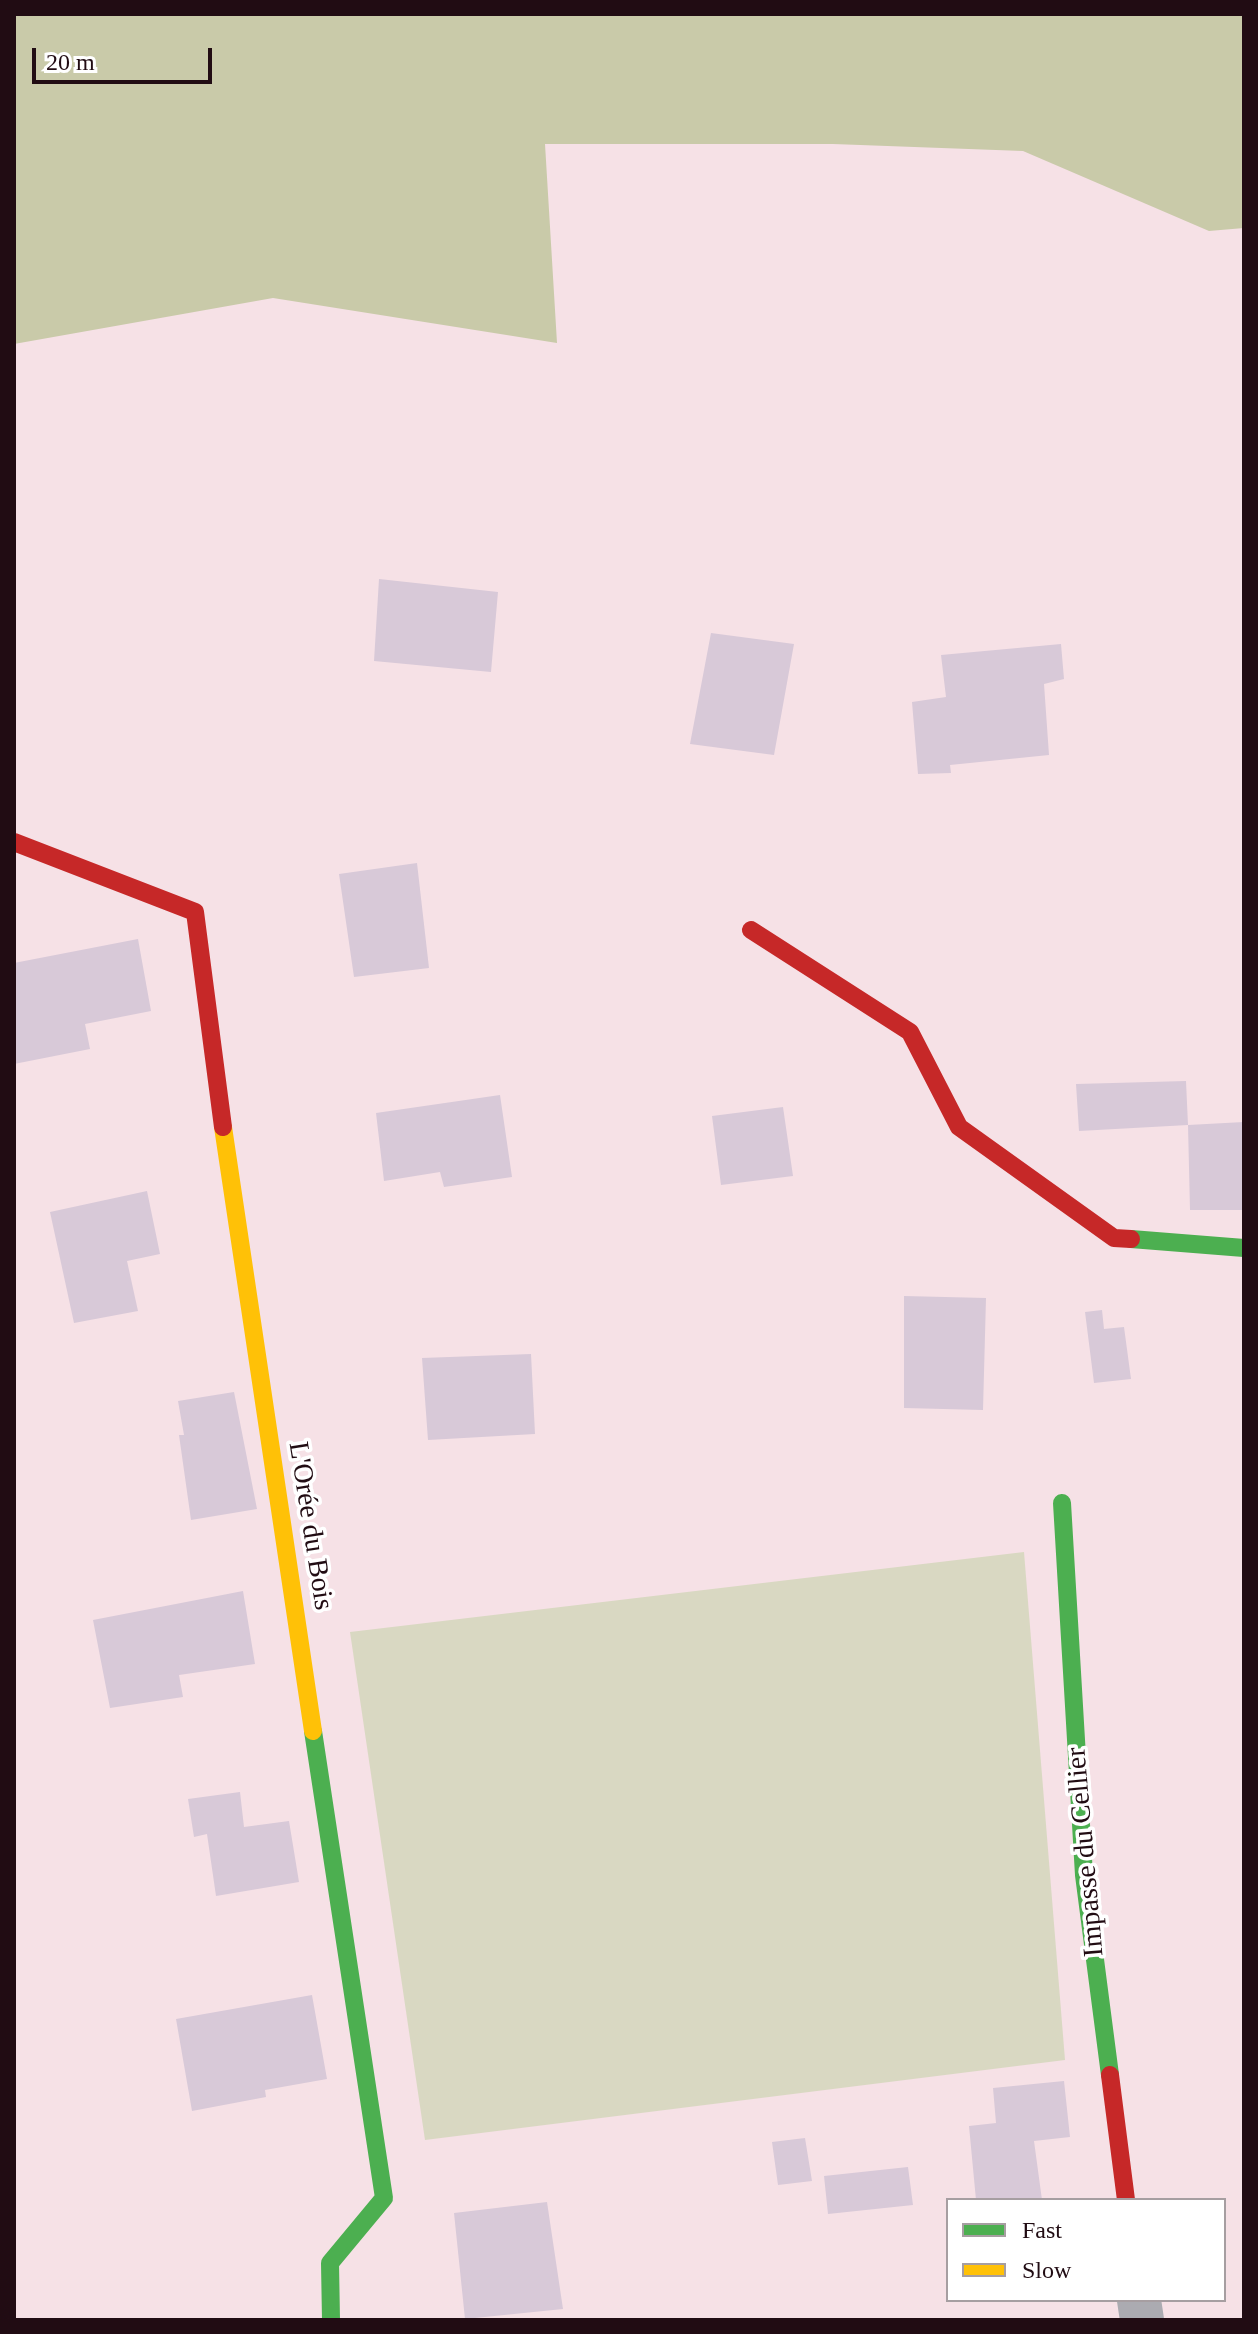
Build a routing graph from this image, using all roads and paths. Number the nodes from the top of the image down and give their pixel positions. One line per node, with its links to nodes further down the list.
1 (14, 842): 6 (street, L'Orée du Bois)
2 (751, 930): 3 (street)
3 (1244, 1248)
4 (1062, 1503): 5 (street, Impasse du Cellier)
5 (1126, 2198)
6 (331, 2320)

